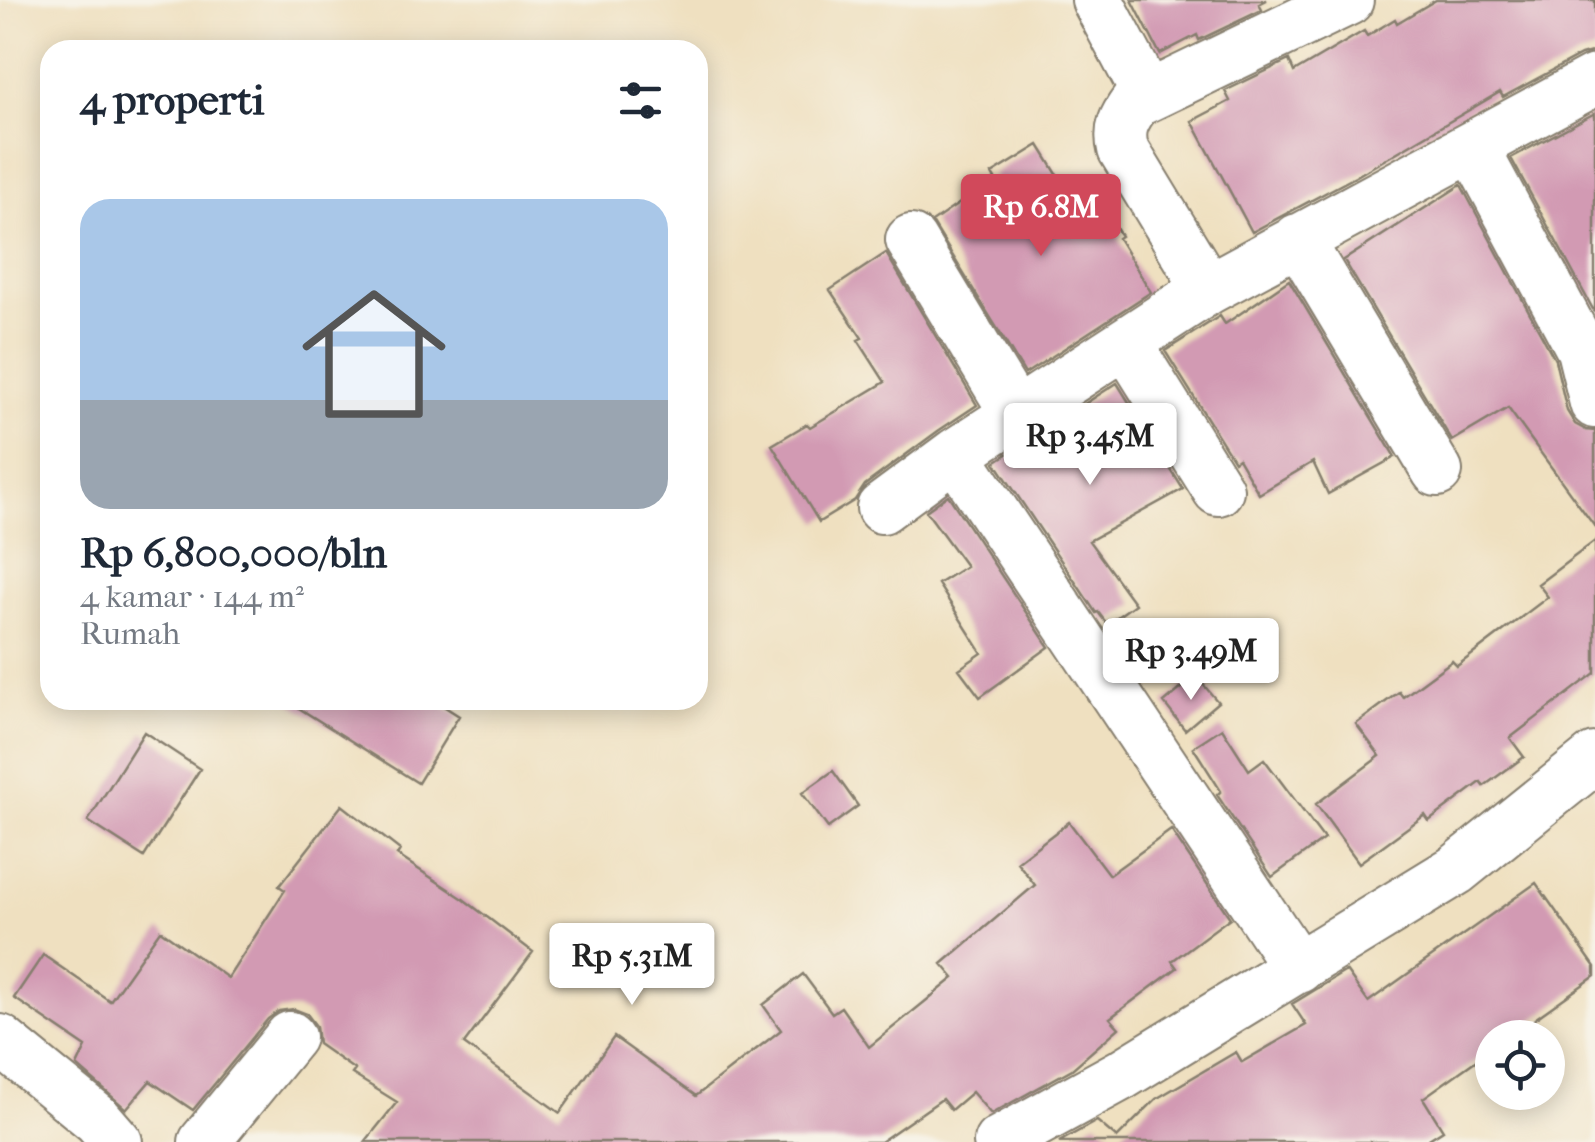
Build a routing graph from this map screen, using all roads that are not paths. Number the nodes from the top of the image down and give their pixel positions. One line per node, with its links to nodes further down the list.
1 (1097, 0): 4 (street)
2 (1348, 0): 4 (street)
3 (1595, 80): 5 (street)
4 (1148, 96): 8 (street)
5 (1472, 147): 6 (street); 10 (street)
6 (1298, 239): 8 (street); 13 (street)
7 (911, 240): 11 (street)
8 (1208, 289): 9 (street)
9 (1126, 343): 11 (street); 14 (street)
10 (1595, 403)
11 (1016, 414): 12 (street)
12 (955, 454): 15 (street); 17 (street)
13 (1437, 470)
14 (1218, 490)
15 (882, 508)
16 (1595, 758): 17 (street)
17 (1298, 968): 22 (street)
18 (290, 1038): 21 (street)
19 (0, 1040): 20 (street)
20 (117, 1142)
21 (204, 1142)
22 (999, 1142)

